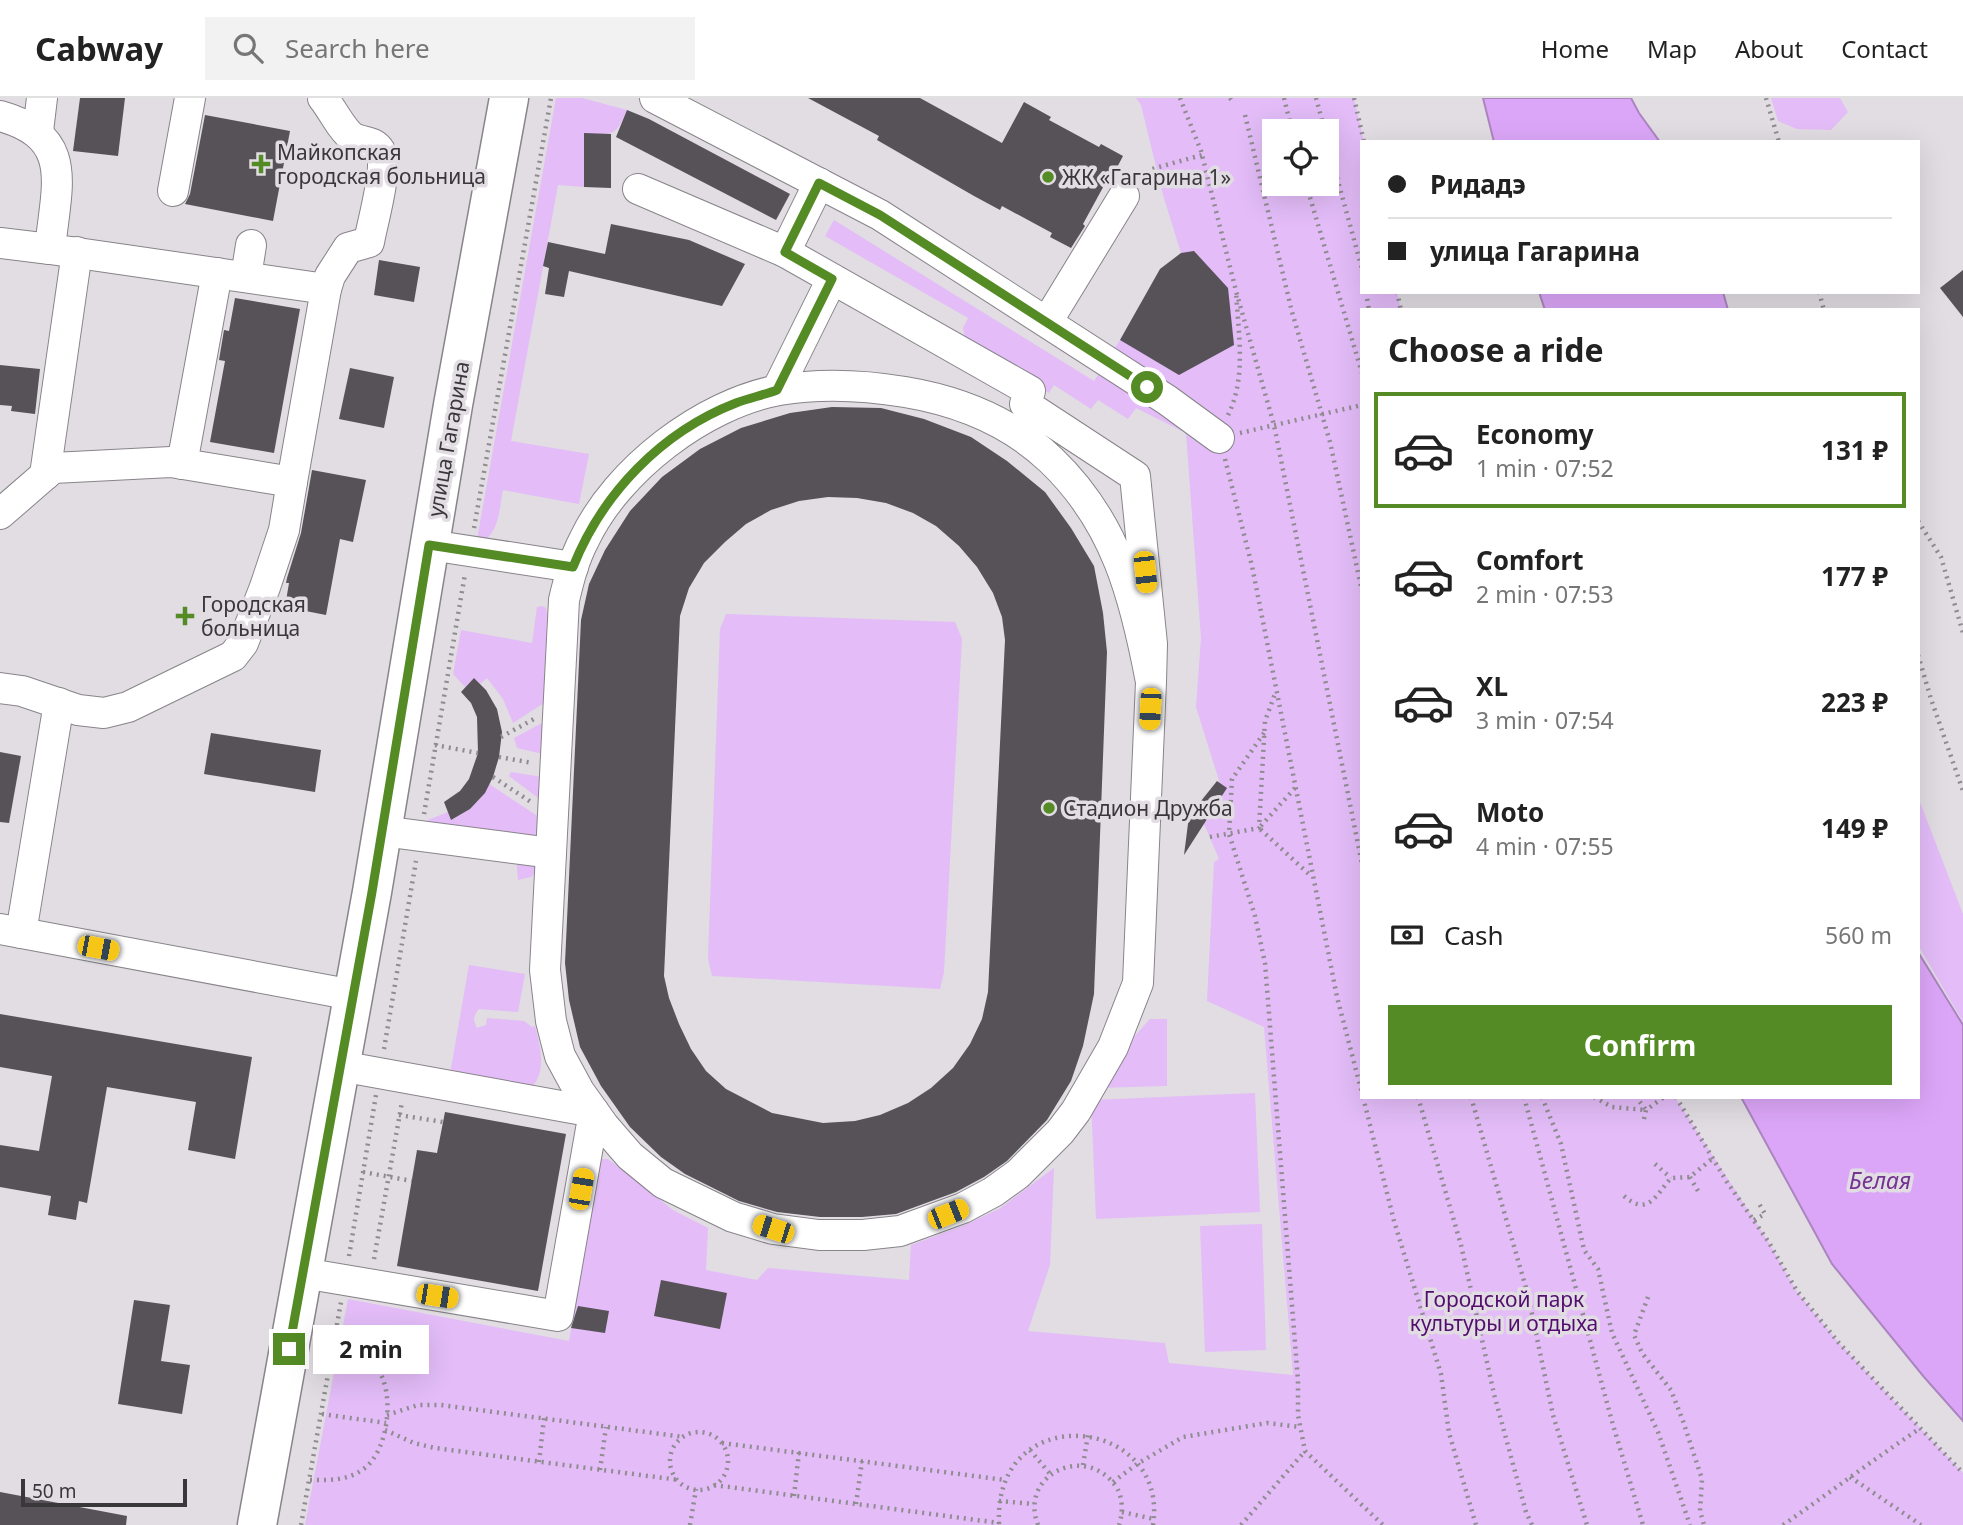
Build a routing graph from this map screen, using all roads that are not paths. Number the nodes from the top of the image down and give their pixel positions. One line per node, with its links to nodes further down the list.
1 (42, 98): 7 (street)
2 (190, 98): 10 (street)
3 (323, 98): 19 (street)
4 (509, 98): 27 (main road, улица Гагарина)
5 (655, 98): 8 (street)
6 (0, 116): 7 (street)
7 (38, 131): 14 (street)
8 (819, 183): 15 (street); 20 (street)
9 (638, 189): 15 (street)
10 (173, 191)
11 (1124, 196): 20 (street)
12 (0, 243): 14 (street)
13 (251, 245): 17 (street)
14 (64, 250): 16 (street); 24 (street)
15 (785, 252): 18 (street)
16 (217, 272): 17 (street); 23 (street)
17 (246, 277): 19 (street)
18 (832, 279): 21 (street); 29 (street)
19 (327, 289): 25 (street)
20 (1047, 322): 22 (street)
21 (777, 390): 28 (street); 29 (street)
22 (1222, 448)
23 (181, 464): 24 (street); 25 (street)
24 (46, 474): 26 (street)
25 (292, 482): 31 (street)
26 (0, 514)
27 (429, 545): 28 (street); 32 (main road, улица Гагарина)
28 (573, 567): 33 (street)
29 (1151, 682): 37 (street)
30 (0, 688): 31 (street)
31 (59, 703): 34 (street)
32 (382, 831): 33 (street); 35 (main road, улица Гагарина)
33 (551, 853): 37 (street)
34 (10, 931): 35 (street)
35 (353, 995): 36 (main road, улица Гагарина)
36 (340, 1066): 37 (street); 38 (main road, улица Гагарина)
37 (594, 1112): 38 (street)
38 (303, 1273): 39 (main road, улица Гагарина)
39 (257, 1525)

